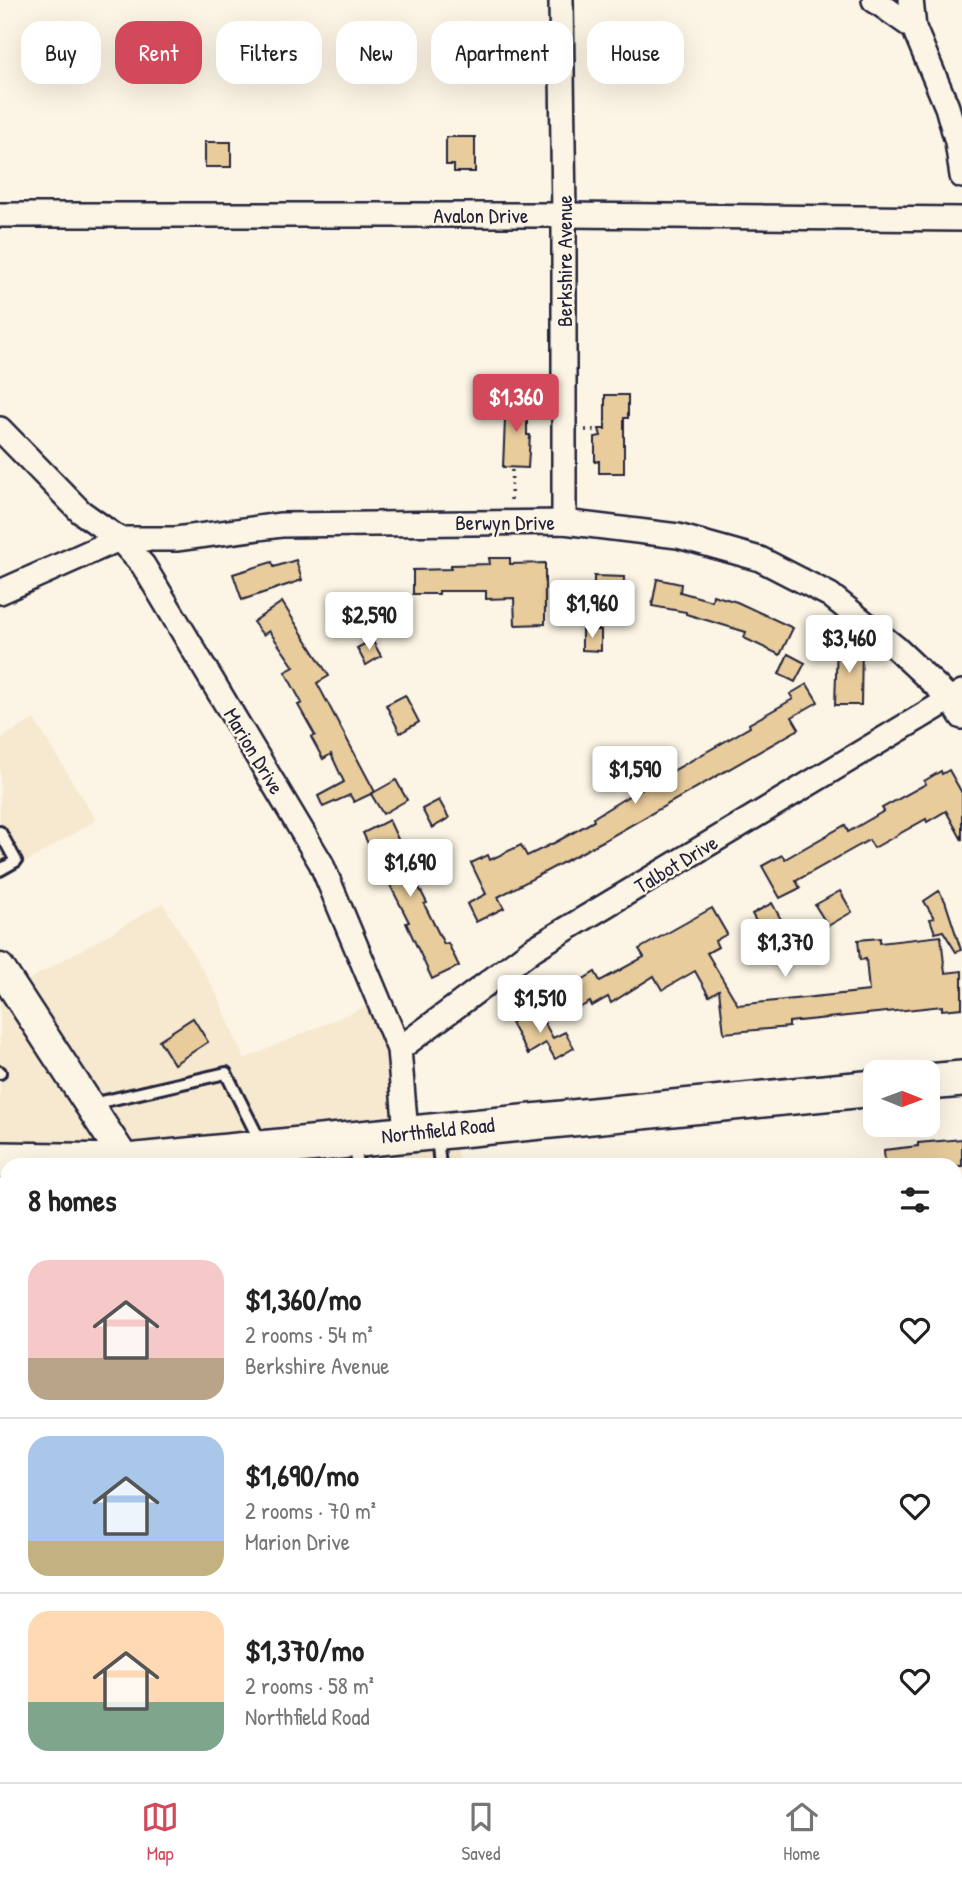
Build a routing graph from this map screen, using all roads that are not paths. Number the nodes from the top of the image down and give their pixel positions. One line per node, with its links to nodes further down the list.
1 (561, 0): 7 (street, Berkshire Avenue)
2 (874, 0): 4 (street)
3 (911, 0): 4 (street)
4 (914, 28): 5 (street)
5 (962, 176)
6 (0, 215): 7 (street, Avalon Drive)
7 (564, 215): 8 (street, Avalon Drive); 10 (street, Berkshire Avenue)
8 (962, 219)
9 (0, 429): 11 (street, Marion Drive)
10 (564, 522): 11 (street, Berwyn Drive); 13 (street, Berwyn Drive)
11 (119, 539): 12 (street, Berwyn Drive); 17 (street, Marion Drive)
12 (0, 592)
13 (958, 703): 17 (street, Talbot Drive)
14 (0, 832): 15 (lane)
15 (0, 870)
16 (0, 968): 21 (street)
17 (399, 1049): 22 (street, Marion Drive)
18 (962, 1079): 19 (main road)
19 (940, 1082)
20 (863, 1089): 22 (main road, Northfield Road)
21 (89, 1105): 23 (lane); 25 (street)
22 (422, 1131): 24 (main road, Northfield Road); 27 (lane)
23 (264, 1149): 24 (main road, Northfield Road); 26 (main road, Northfield Road)
24 (345, 1150)
25 (124, 1158)
26 (182, 1158)
27 (436, 1158)

